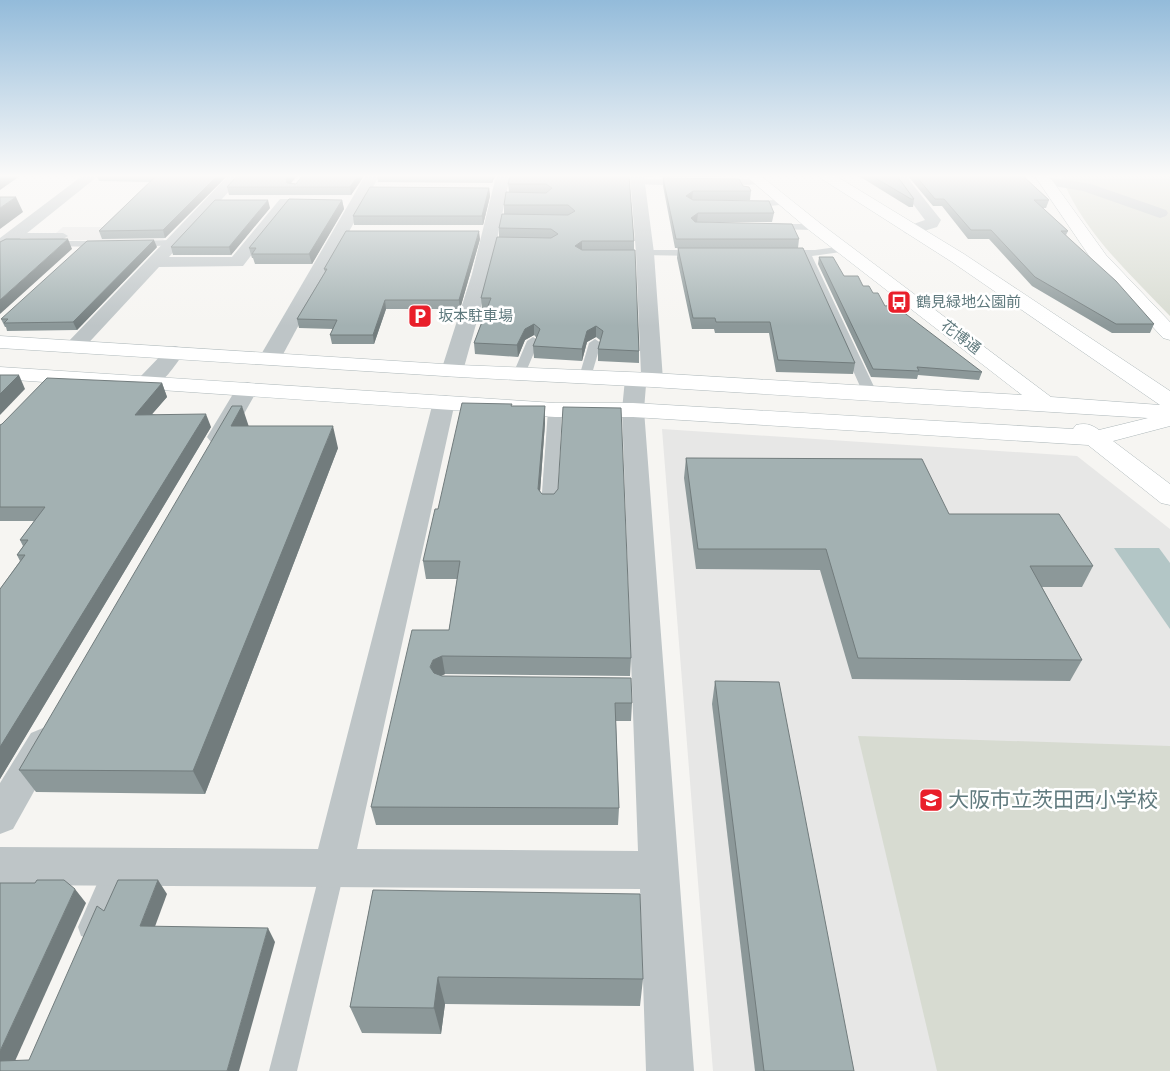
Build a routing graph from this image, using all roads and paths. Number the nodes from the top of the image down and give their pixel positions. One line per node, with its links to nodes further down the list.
1 (26, 226): 18 (street)
2 (188, 226): 19 (street)
3 (266, 226): 27 (street)
4 (344, 226): 13 (street)
5 (497, 226): 16 (street)
6 (640, 226): 25 (street)
7 (905, 226): 12 (street)
8 (924, 226): 12 (street)
9 (1078, 226): 28 (street)
10 (764, 227): 11 (lane)
11 (814, 227): 21 (street, 花博通)
12 (911, 230): 45 (street)
13 (341, 232): 14 (street); 34 (street)
14 (360, 232)
15 (474, 232): 16 (street)
16 (496, 232): 35 (street)
17 (98, 236): 18 (lane)
18 (5, 242): 20 (lane)
19 (172, 243): 20 (lane); 27 (street)
20 (86, 244): 26 (lane)
21 (844, 249): 24 (lane); 47 (street, 花博通)
22 (712, 253): 25 (lane)
23 (778, 253): 24 (lane)
24 (806, 253): 43 (lane)
25 (642, 255): 42 (street)
26 (72, 256)
27 (155, 262): 32 (street)
28 (1170, 334)
29 (533, 341): 37 (lane)
30 (0, 342): 32 (street)
31 (595, 343): 39 (lane)
32 (74, 347): 33 (street)
33 (175, 352): 34 (street); 40 (street)
34 (270, 358): 35 (street)
35 (452, 371): 37 (street)
36 (0, 373): 38 (street)
37 (519, 374): 39 (street)
38 (52, 377): 40 (street); 44 (street)
39 (585, 377): 42 (street)
40 (148, 382): 41 (street)
41 (247, 389): 46 (street); 52 (street)
42 (640, 390): 43 (street); 48 (street); 51 (street); 60 (street)
43 (870, 393): 47 (street)
44 (35, 395)
45 (1170, 401)
46 (444, 402): 48 (street); 59 (street)
47 (1044, 403): 49 (street); 51 (street, 花博通)
48 (555, 410): 54 (lane)
49 (1170, 412)
50 (1170, 419): 51 (street)
51 (1095, 438): 53 (street, 花博通)
52 (208, 457)
53 (1170, 497)
54 (549, 506)
55 (54, 723): 56 (street)
56 (0, 817)
57 (0, 866): 58 (street)
58 (116, 867): 59 (street); 61 (lane)
59 (334, 868): 60 (street); 62 (lane)
60 (658, 870): 63 (street)
61 (81, 947)
62 (283, 1071)
63 (670, 1071)

